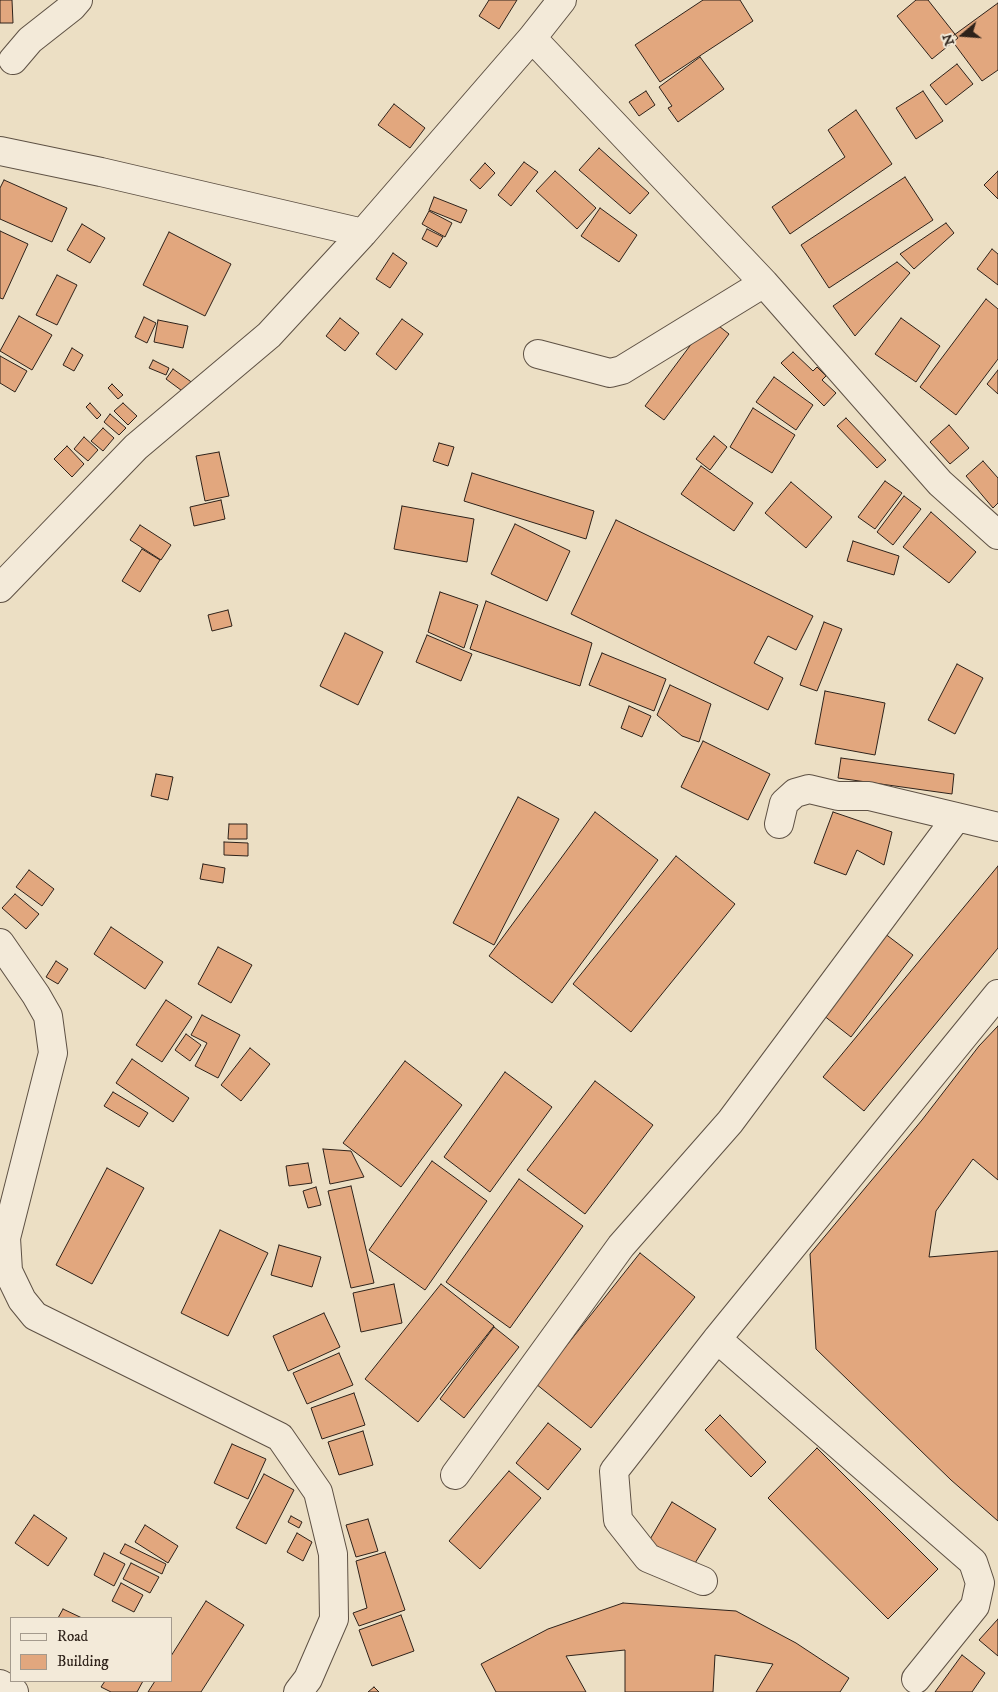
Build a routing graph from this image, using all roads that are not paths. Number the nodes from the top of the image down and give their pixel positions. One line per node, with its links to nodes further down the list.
1 (78, 0): 4 (street)
2 (562, 0): 3 (street)
3 (532, 38): 6 (street); 7 (street)
4 (13, 60)
5 (0, 151): 6 (street)
6 (363, 233): 10 (street)
7 (764, 283): 8 (street); 9 (street)
8 (538, 354)
9 (998, 535)
10 (0, 588)
11 (957, 817): 12 (street); 13 (street); 17 (street)
12 (779, 824)
13 (998, 827)
14 (0, 943): 22 (street)
15 (998, 994): 16 (street)
16 (717, 1339): 18 (street); 19 (street)
17 (455, 1475)
18 (703, 1582)
19 (916, 1679)
20 (0, 1684): 21 (street)
21 (14, 1692)
22 (298, 1692)

